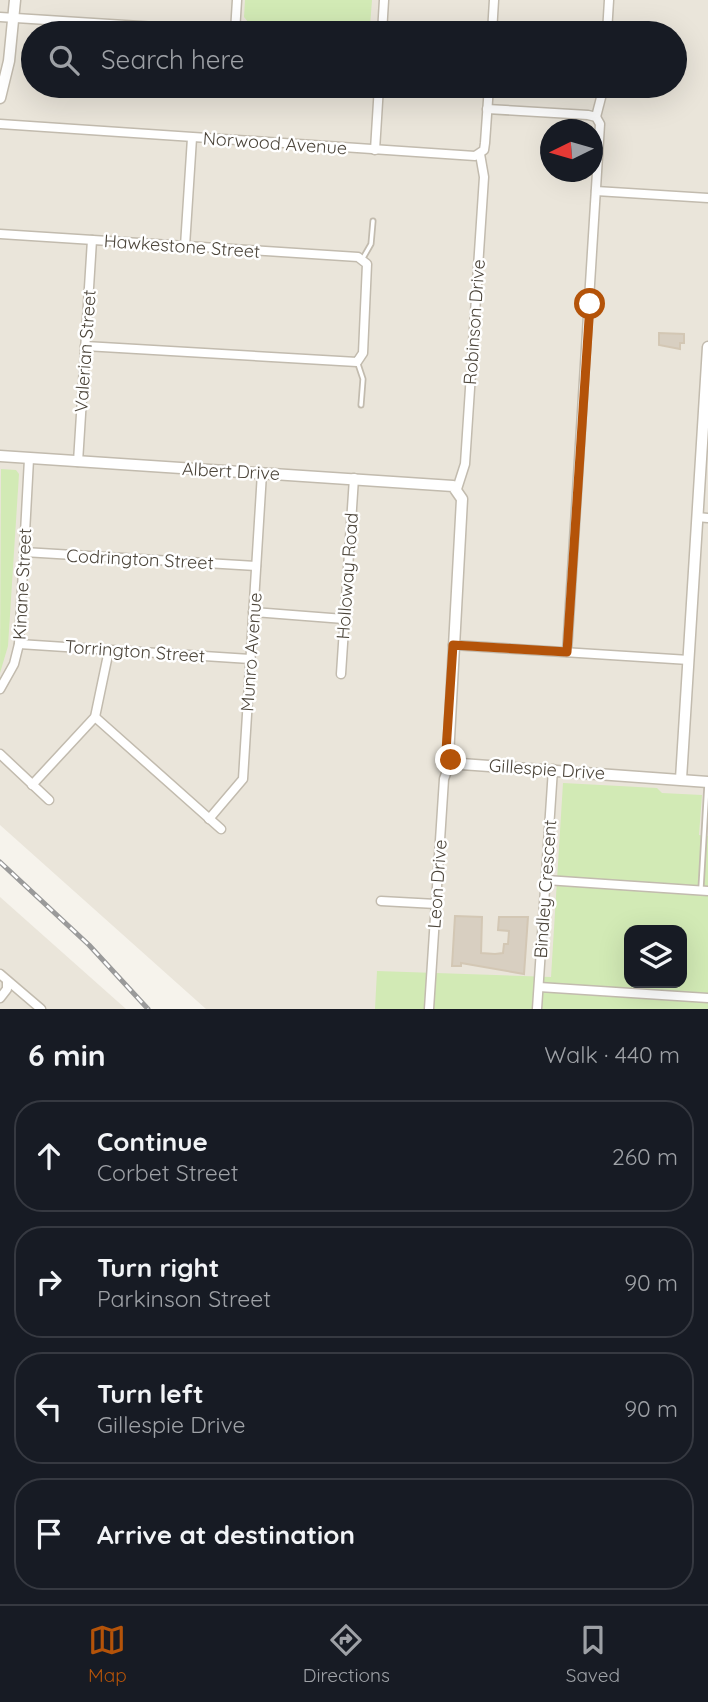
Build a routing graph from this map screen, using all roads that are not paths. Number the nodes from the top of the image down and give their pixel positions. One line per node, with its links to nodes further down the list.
1 (15, 0): 7 (street)
2 (237, 0): 9 (street)
3 (384, 0): 10 (street)
4 (494, 0): 11 (street)
5 (609, 0): 12 (street)
6 (0, 17): 7 (street)
7 (14, 18): 8 (street); 13 (street)
8 (61, 21)
9 (236, 21)
10 (383, 21)
11 (493, 21)
12 (608, 21)
13 (0, 98)
14 (378, 98): 21 (street)
15 (488, 98): 17 (street)
16 (601, 98): 18 (street)
17 (487, 109): 18 (street); 22 (street)
18 (596, 117): 23 (street)
19 (0, 124): 20 (street, Norwood Avenue)
20 (192, 138): 21 (street, Norwood Avenue); 28 (street)
21 (375, 150): 22 (street, Norwood Avenue)
22 (480, 154): 40 (street, Robinson Drive)
23 (596, 191): 24 (street); 49 (street)
24 (708, 198)
25 (373, 221): 29 (lane)
26 (0, 234): 27 (street, Hawkestone Street)
27 (92, 240): 28 (street, Hawkestone Street); 30 (street, Valerian Street)
28 (185, 246): 29 (street, Hawkestone Street)
29 (363, 258): 32 (street)
30 (85, 346): 32 (street); 37 (street, Valerian Street)
31 (708, 347): 34 (street)
32 (357, 362): 33 (lane)
33 (361, 405)
34 (706, 416): 41 (street)
35 (1, 457): 36 (street, Albert Drive)
36 (29, 459): 37 (street, Albert Drive); 42 (street, Kinane Street)
37 (78, 462): 38 (street, Albert Drive)
38 (262, 473): 39 (street, Albert Drive); 43 (street, Munro Avenue)
39 (354, 478): 40 (street, Albert Drive); 45 (street, Holloway Road)
40 (457, 489): 47 (street)
41 (703, 517): 51 (street)
42 (24, 552): 43 (street, Codrington Street); 46 (street, Kinane Street)
43 (256, 566): 44 (street, Munro Avenue)
44 (253, 612): 45 (street); 50 (street, Munro Avenue)
45 (344, 619): 52 (street, Holloway Road)
46 (19, 644): 48 (street, Torrington Street); 53 (street, Kinane Street)
47 (453, 645): 49 (street); 56 (street)
48 (109, 650): 50 (street, Torrington Street); 54 (street)
49 (567, 652): 51 (street)
50 (250, 659): 62 (street, Munro Avenue)
51 (689, 660): 58 (street)
52 (341, 674)
53 (0, 689)
54 (95, 717): 60 (street); 62 (street)
55 (0, 754): 60 (street)
56 (451, 760): 57 (street, Gillespie Drive); 67 (street, Leon Drive)
57 (553, 769): 58 (street, Gillespie Drive); 64 (street, Bindley Crescent)
58 (681, 779): 59 (street, Gillespie Drive)
59 (708, 782): 65 (lane)
60 (32, 785): 61 (street)
61 (49, 800)
62 (209, 819): 63 (street)
63 (221, 829)
64 (546, 880): 65 (street); 70 (street, Bindley Crescent)
65 (704, 891)
66 (382, 901): 67 (street)
67 (436, 904): 74 (street, Leon Drive)
68 (0, 974): 69 (street)
69 (7, 981): 71 (street); 73 (street)
70 (538, 987): 72 (street); 75 (street, Bindley Crescent)
71 (0, 998)
72 (708, 998)
73 (41, 1009)
74 (429, 1009)
75 (537, 1009)

